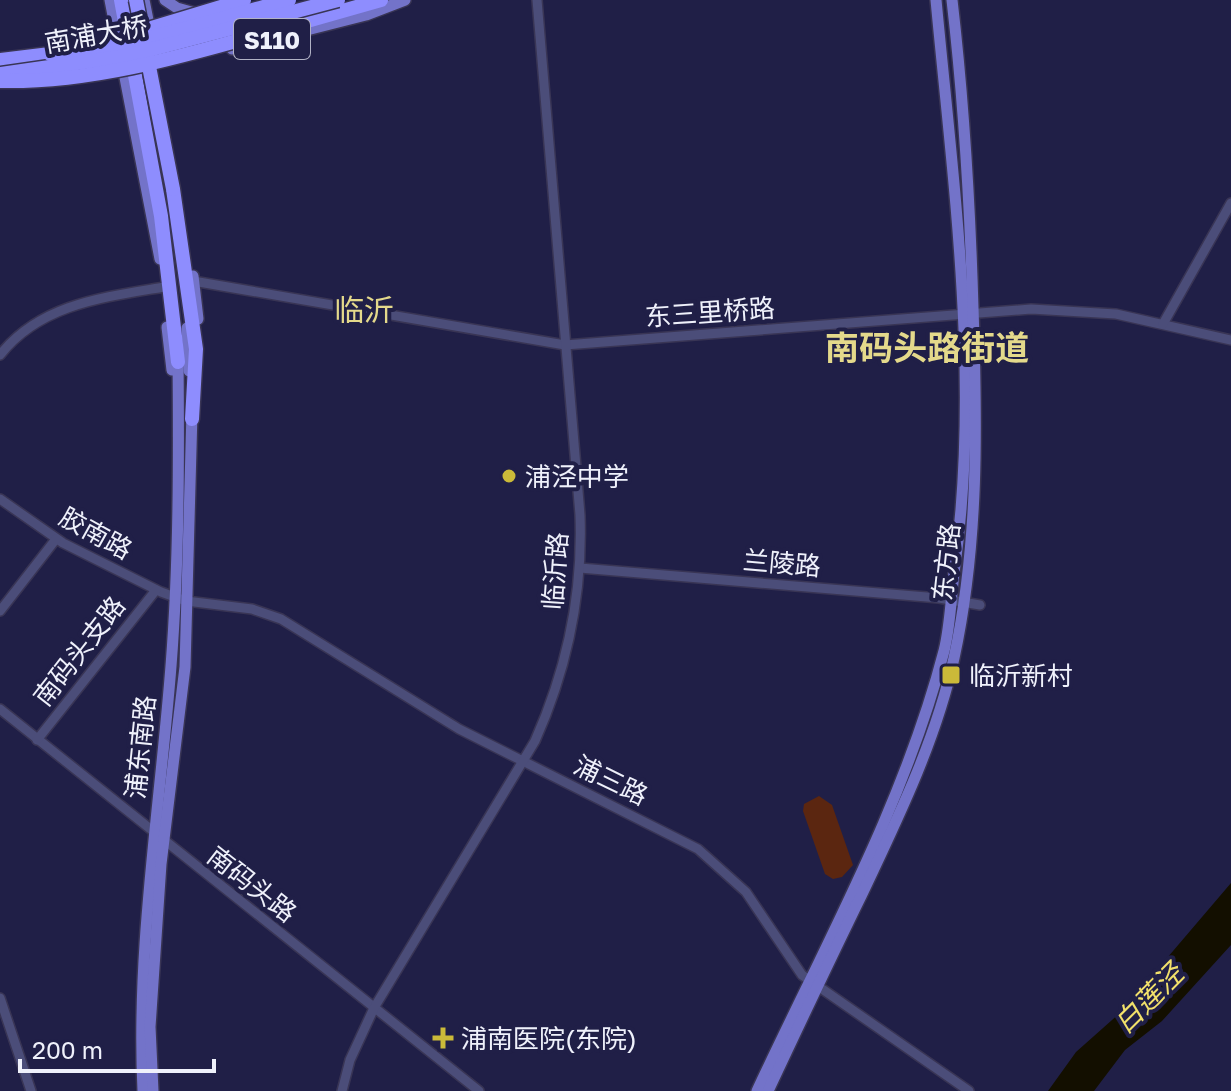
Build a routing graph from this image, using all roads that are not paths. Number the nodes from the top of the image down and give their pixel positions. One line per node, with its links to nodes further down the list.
1 (110, 0): 14 (main road, 浦东南路)
2 (123, 0): 19 (main road, 浦东南路); 30 (highway, bridge)
3 (134, 0): 19 (main road, 浦东南路); 32 (highway, bridge)
4 (144, 0): 19 (main road, 浦东南路)
5 (165, 0): 6 (main road, S110)
6 (247, 0): 15 (highway, bridge)
7 (289, 0): 15 (highway, 南浦大桥, bridge)
8 (338, 0): 20 (highway, 南浦大桥, bridge)
9 (381, 0): 21 (highway, bridge)
10 (405, 0): 19 (main road, S110)
11 (537, 0): 28 (street, 临沂路)
12 (936, 0): 25 (main road, 东方路)
13 (952, 0): 25 (main road, 东方路)
14 (119, 53): 17 (main road); 24 (main road, 浦东南路)
15 (50, 54): 16 (highway, 南浦大桥)
16 (0, 60)
17 (69, 60): 18 (main road); 21 (main road)
18 (0, 68)
19 (147, 70): 23 (main road, 浦东南路); 30 (main road, 浦东南路); 32 (main road, 浦东南路)
20 (0, 74)
21 (0, 83)
22 (1231, 203): 26 (street)
23 (193, 281): 28 (street, 东三里桥路); 33 (main road, 浦东南路)
24 (164, 287): 29 (street); 31 (main road, 浦东南路)
25 (969, 312): 26 (street, 东三里桥路); 28 (street, 东三里桥路); 39 (main road, 东方路); 40 (main road, 东方路)
26 (1163, 324): 27 (street, 东三里桥路)
27 (1231, 340)
28 (565, 345): 36 (street, 临沂路)
29 (0, 355)
30 (178, 362): 31 (main road, 浦东南路)
31 (179, 407): 38 (main road, 浦东南路)
32 (192, 419): 33 (main road, 浦东南路)
33 (190, 446): 38 (main road, 浦东南路)
34 (0, 499): 35 (street, 胶南路)
35 (56, 539): 37 (street, 胶南路); 42 (street)
36 (580, 568): 39 (street, 兰陵路); 45 (street, 临沂路)
37 (156, 590): 38 (street, 胶南路); 44 (street, 南码头支路)
38 (181, 599): 45 (street, 浦三路); 46 (main road, 浦东南路); 47 (main road, 浦东南路)
39 (945, 599): 40 (street, 兰陵路); 48 (main road, 东方路)
40 (964, 603): 41 (street, 兰陵路); 48 (main road, 东方路)
41 (980, 605)
42 (0, 611)
43 (0, 709): 44 (street, 南码头路)
44 (37, 740): 46 (street, 南码头路)
45 (523, 763): 48 (street, 浦三路); 50 (street, 临沂路)
46 (152, 832): 47 (street, 南码头路); 52 (main road, 浦东南路)
47 (165, 842): 50 (street, 南码头路); 53 (main road, 浦东南路)
48 (813, 982): 56 (main road, 东方路); 57 (main road, 东方路); 58 (street, 浦三路)
49 (0, 998): 51 (street)
50 (374, 1008): 54 (street, 临沂路); 55 (street, 南码头路)
51 (31, 1091)
52 (143, 1091)
53 (153, 1091)
54 (342, 1091)
55 (479, 1091)
56 (757, 1091)
57 (768, 1091)
58 (969, 1091)

